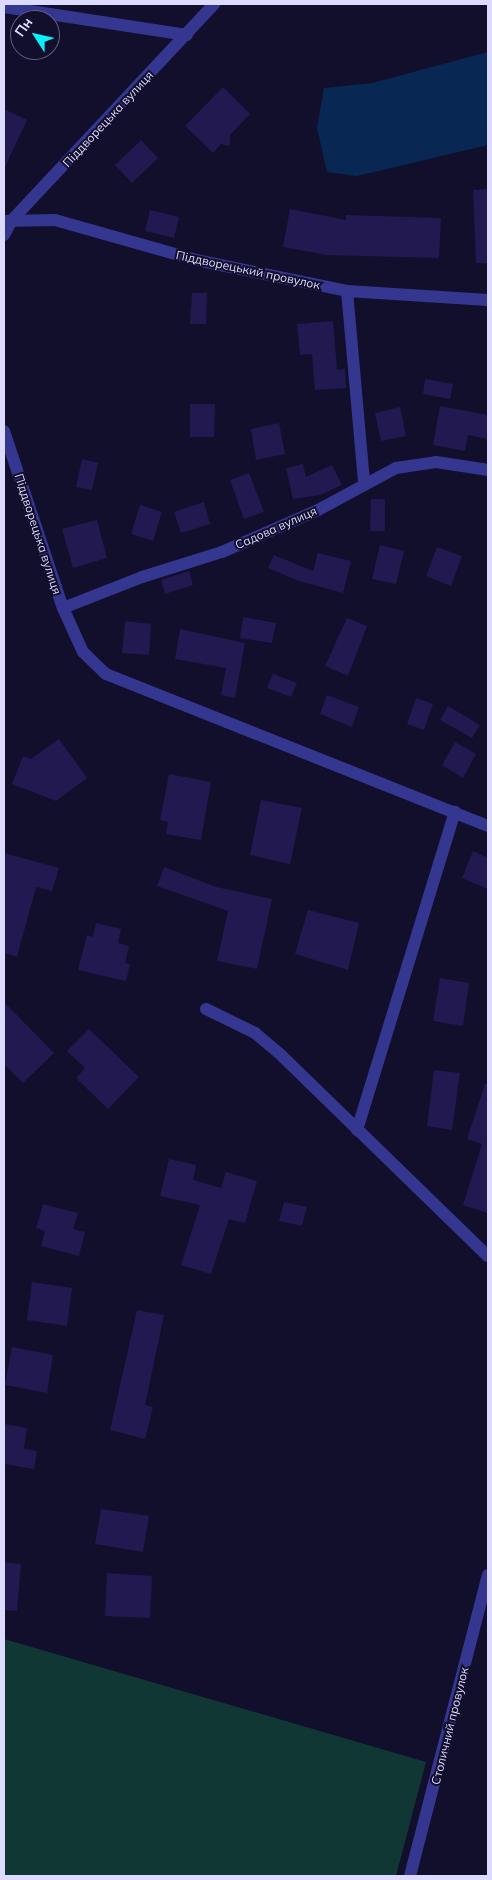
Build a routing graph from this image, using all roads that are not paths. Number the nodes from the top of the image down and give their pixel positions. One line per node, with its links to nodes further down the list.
1 (214, 4): 3 (street, Піддворецька вулиця)
2 (4, 7): 3 (street)
3 (188, 36): 4 (street, Піддворецька вулиця)
4 (8, 220): 5 (street, Піддворецька вулиця); 6 (street, Піддворецький провулок)
5 (4, 234)
6 (347, 291): 7 (street, Піддворецький провулок); 10 (street)
7 (488, 300)
8 (4, 431): 11 (street, Піддворецька вулиця)
9 (488, 470): 10 (street, Садова вулиця)
10 (364, 483): 11 (street, Садова вулиця)
11 (62, 608): 12 (street, Піддворецька вулиця)
12 (455, 812): 13 (street, Піддворецька вулиця); 15 (street)
13 (488, 826)
14 (206, 1009): 15 (street)
15 (357, 1130): 16 (street)
16 (488, 1256)
17 (488, 1575): 18 (street, Столичний провулок)
18 (410, 1876)

